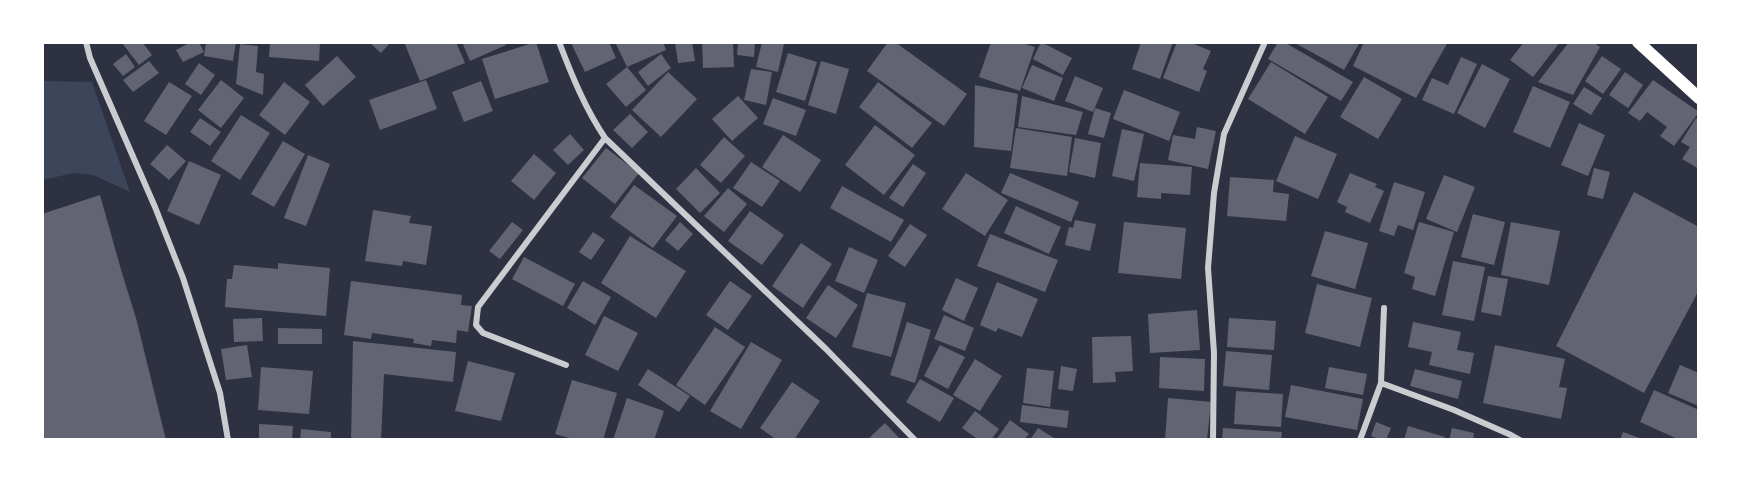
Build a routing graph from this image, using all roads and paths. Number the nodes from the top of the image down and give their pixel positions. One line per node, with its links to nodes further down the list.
1 (86, 42): 10 (street)
2 (560, 42): 6 (street)
3 (1265, 42): 12 (street)
4 (1638, 42): 5 (main road)
5 (1699, 98)
6 (605, 138): 8 (street); 11 (street)
7 (1384, 308): 9 (street)
8 (566, 365)
9 (1381, 383): 13 (street); 14 (street)
10 (228, 440)
11 (915, 440)
12 (1213, 440)
13 (1360, 440)
14 (1520, 440)

